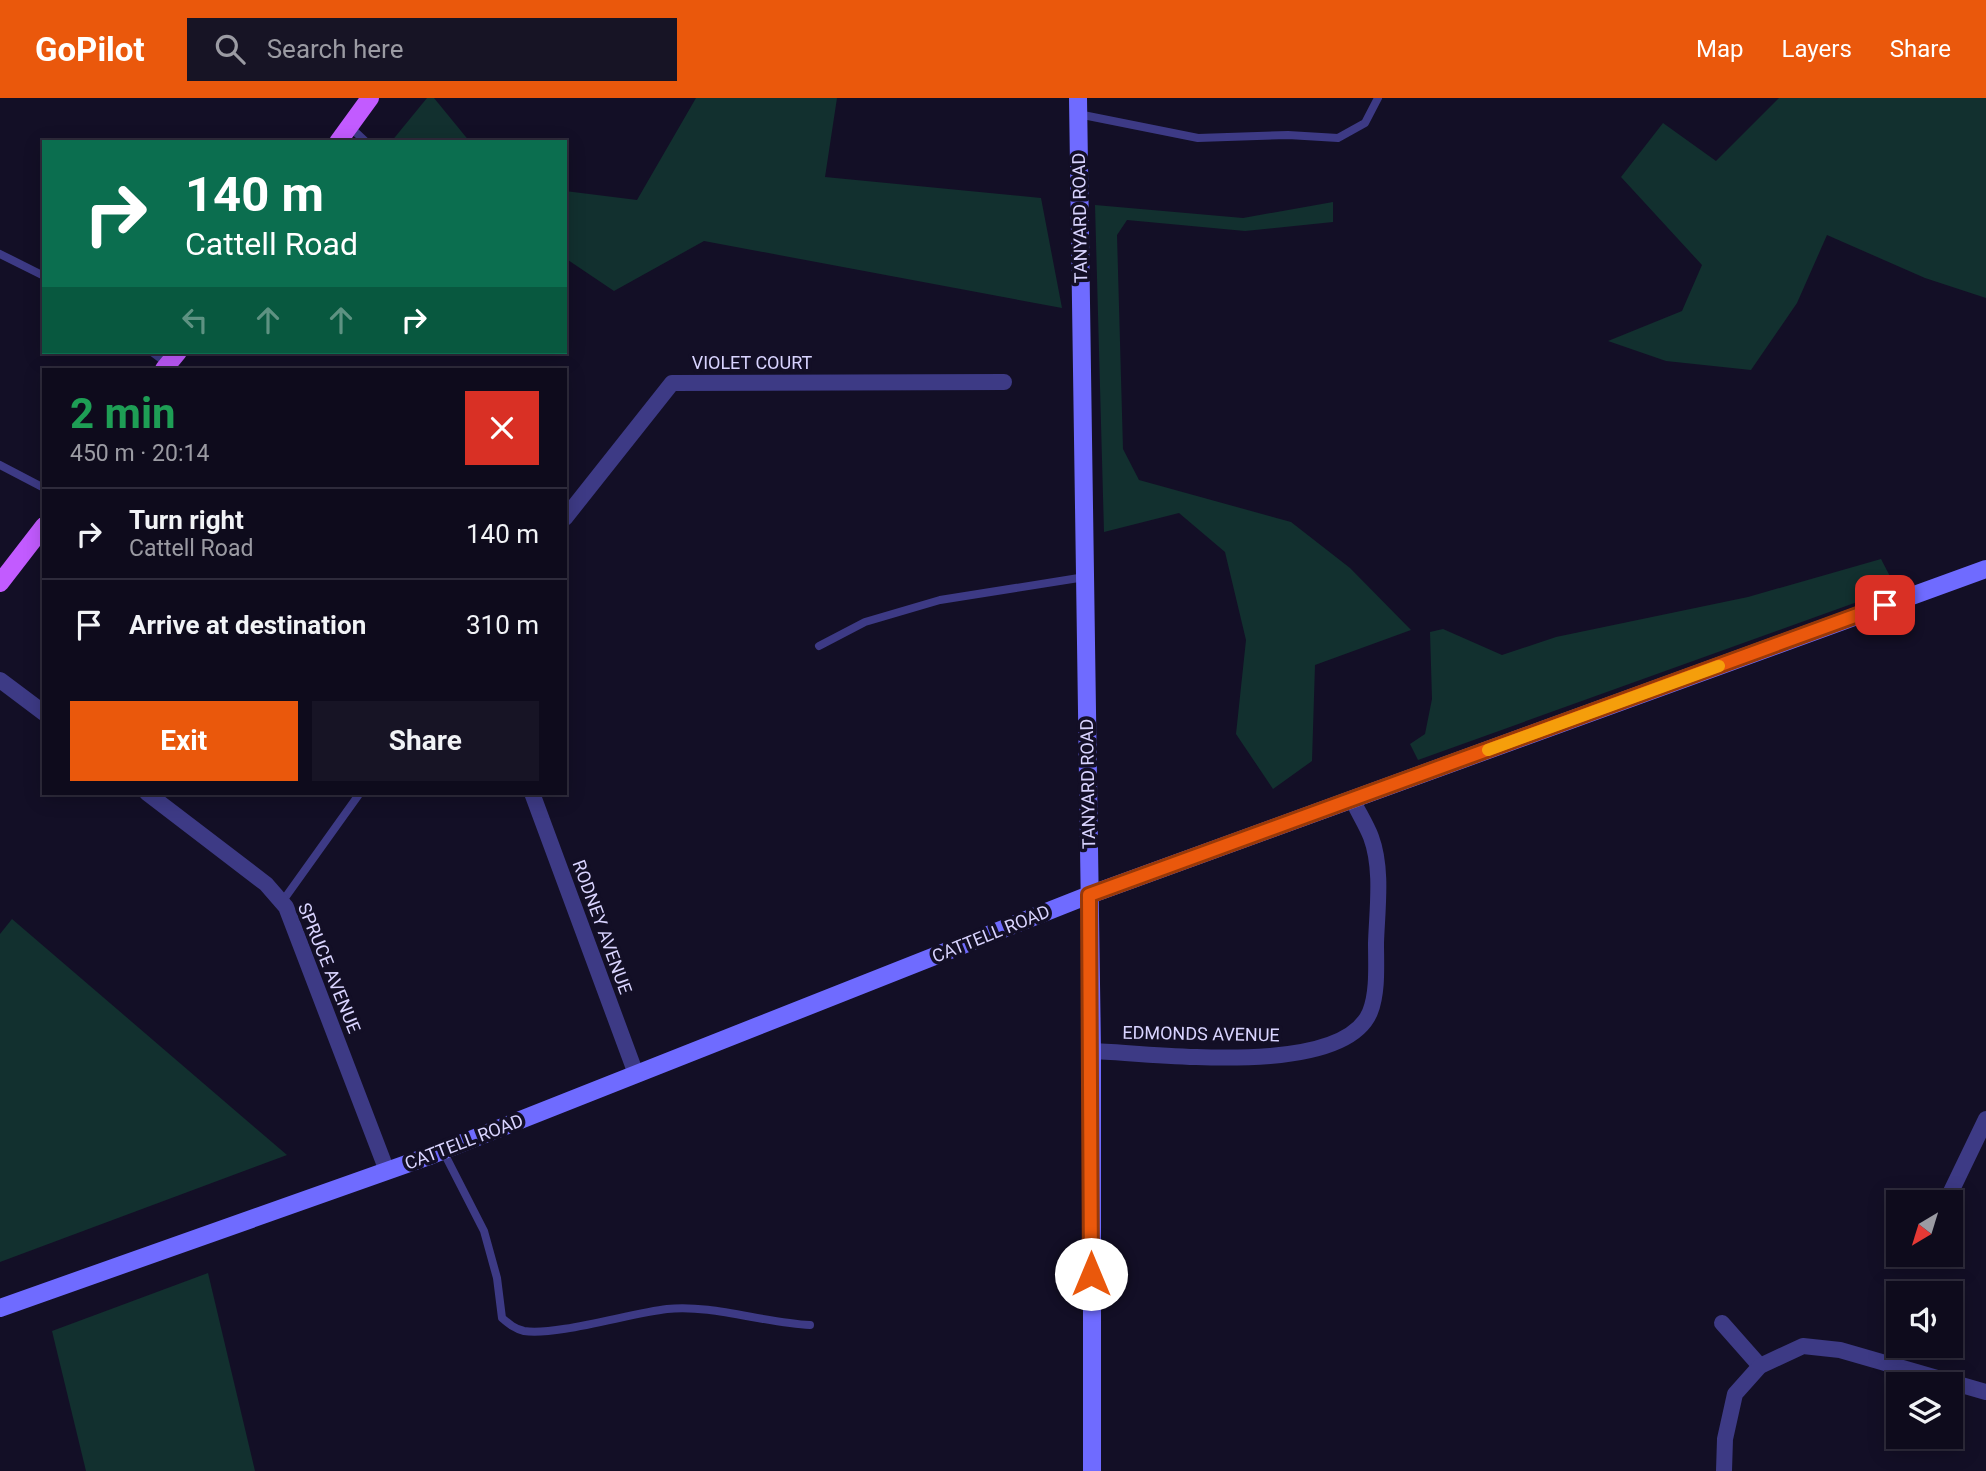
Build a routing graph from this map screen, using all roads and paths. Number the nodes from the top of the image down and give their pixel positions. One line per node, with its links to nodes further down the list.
1 (369, 98): 4 (main road)
2 (1378, 98): 3 (lane)
3 (1078, 106): 15 (street, TANYARD ROAD)
4 (349, 126): 5 (main road); 6 (lane)
5 (339, 140)
6 (364, 140)
7 (0, 254): 8 (lane)
8 (42, 275)
9 (1004, 382): 12 (street, VIOLET COURT)
10 (0, 465): 11 (lane)
11 (42, 487)
12 (567, 515)
13 (42, 529): 16 (main road)
14 (1986, 569): 23 (street, CATTELL ROAD)
15 (1085, 577): 17 (lane); 24 (street, TANYARD ROAD)
16 (0, 583)
17 (820, 646)
18 (0, 680): 19 (street)
19 (42, 712)
20 (150, 795): 25 (street, SPRUCE AVENUE)
21 (359, 795): 25 (lane)
22 (533, 795): 27 (street, RODNEY AVENUE)
23 (1352, 799): 24 (street, CATTELL ROAD); 26 (street, EDMONDS AVENUE)
24 (1089, 895): 26 (street, TANYARD ROAD); 27 (street, CATTELL ROAD)
25 (282, 902): 30 (street, SPRUCE AVENUE)
26 (1092, 1051): 37 (street, TANYARD ROAD)
27 (636, 1074): 29 (street, CATTELL ROAD)
28 (1986, 1119): 31 (street)
29 (443, 1151): 30 (street, CATTELL ROAD); 34 (lane)
30 (387, 1171): 32 (street, CATTELL ROAD)
31 (1951, 1190)
32 (0, 1308)
33 (1722, 1323): 35 (street)
34 (810, 1325)
35 (1760, 1366): 36 (street); 38 (street)
36 (1986, 1392)
37 (1092, 1471)
38 (1724, 1471)

